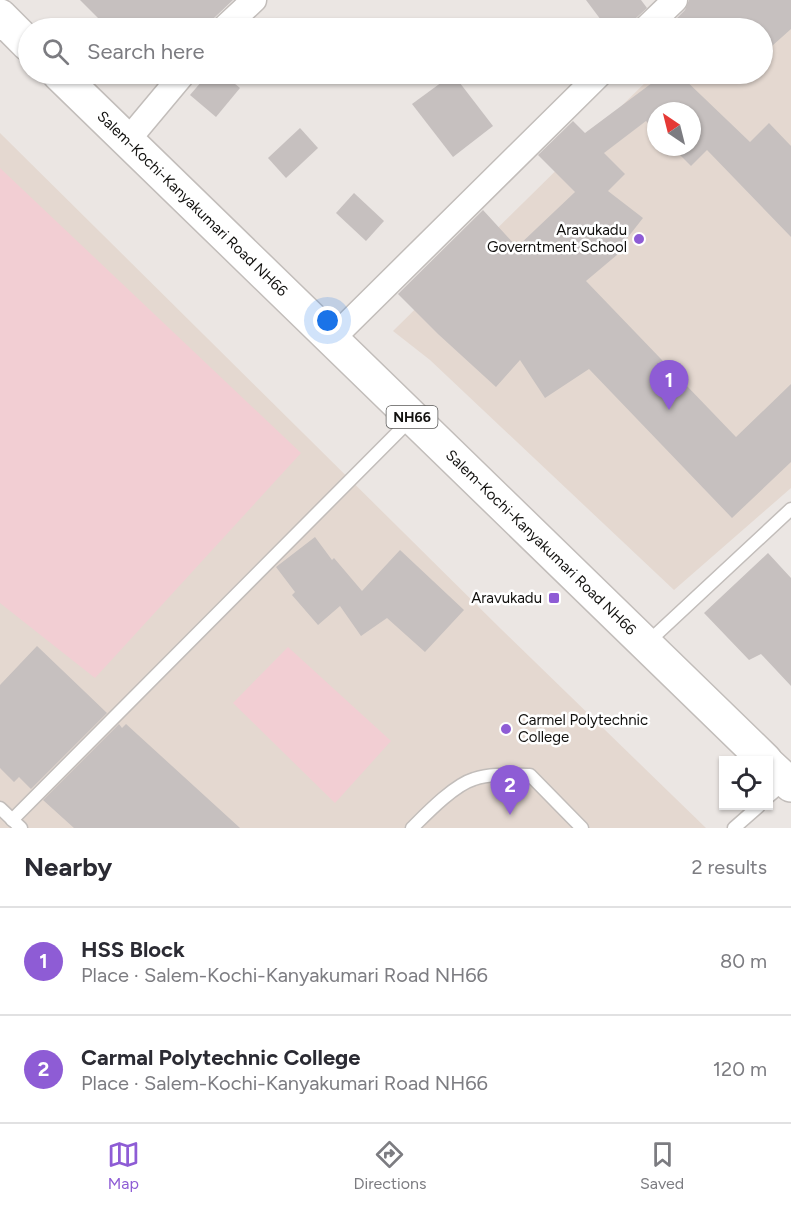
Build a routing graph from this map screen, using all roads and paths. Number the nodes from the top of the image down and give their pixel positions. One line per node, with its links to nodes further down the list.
1 (254, 0): 4 (street)
2 (675, 0): 5 (street)
3 (0, 16): 6 (highway)
4 (235, 18)
5 (656, 18)
6 (18, 34)
7 (68, 84): 10 (highway, Salem-Kochi-Kanyakumari Road NH66 / NH66)
8 (175, 84): 10 (street)
9 (590, 84): 11 (street)
10 (127, 141): 11 (highway, Salem-Kochi-Kanyakumari Road NH66 / NH66)
11 (331, 340): 12 (highway, Salem-Kochi-Kanyakumari Road NH66 / NH66)
12 (412, 417): 14 (highway, Salem-Kochi-Kanyakumari Road NH66 / NH66); 18 (lane)
13 (791, 509): 14 (lane)
14 (645, 644): 15 (highway, Salem-Kochi-Kanyakumari Road NH66 / NH66)
15 (776, 778)
16 (0, 808): 18 (lane)
17 (754, 810): 21 (lane)
18 (16, 824)
19 (412, 828): 20 (lane)
20 (582, 828)
21 (734, 828)

